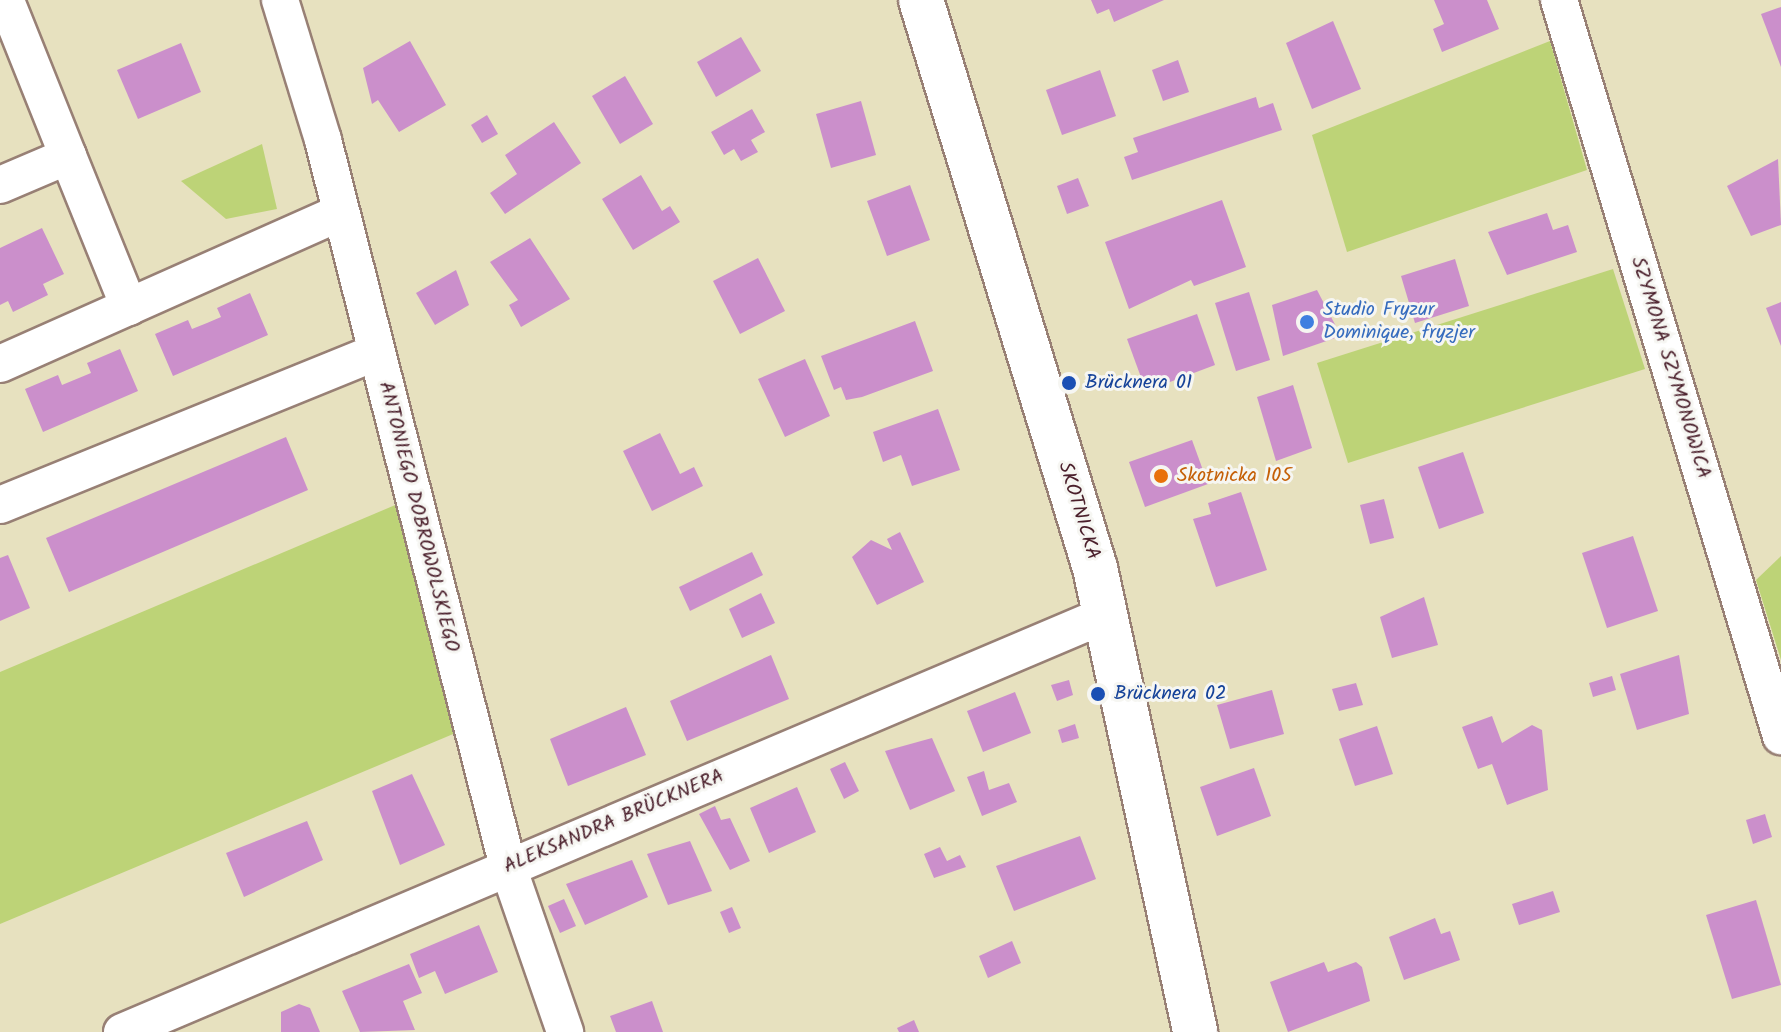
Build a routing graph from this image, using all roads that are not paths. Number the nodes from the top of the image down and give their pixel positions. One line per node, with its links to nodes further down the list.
1 (280, 0): 7 (street, ANTONIEGO DOBROWOLSKIEGO)
2 (921, 0): 12 (street, SKOTNICKA)
3 (1559, 0): 13 (street, SZYMONA SZYMONOWICA)
4 (0, 3): 5 (street)
5 (68, 156): 6 (street); 8 (street)
6 (0, 185)
7 (339, 213): 8 (street); 9 (street, ANTONIEGO DOBROWOLSKIEGO)
8 (129, 307): 10 (street)
9 (375, 353): 11 (street); 14 (street, ANTONIEGO DOBROWOLSKIEGO)
10 (0, 364)
11 (0, 505)
12 (1107, 614): 14 (street, ALEKSANDRA BRÜCKNERA); 17 (street, SKOTNICKA)
13 (1781, 736)
14 (508, 867): 15 (street, ALEKSANDRA BRÜCKNERA); 16 (street, ANTONIEGO DOBROWOLSKIEGO)
15 (122, 1032)
16 (565, 1032)
17 (1195, 1032)

